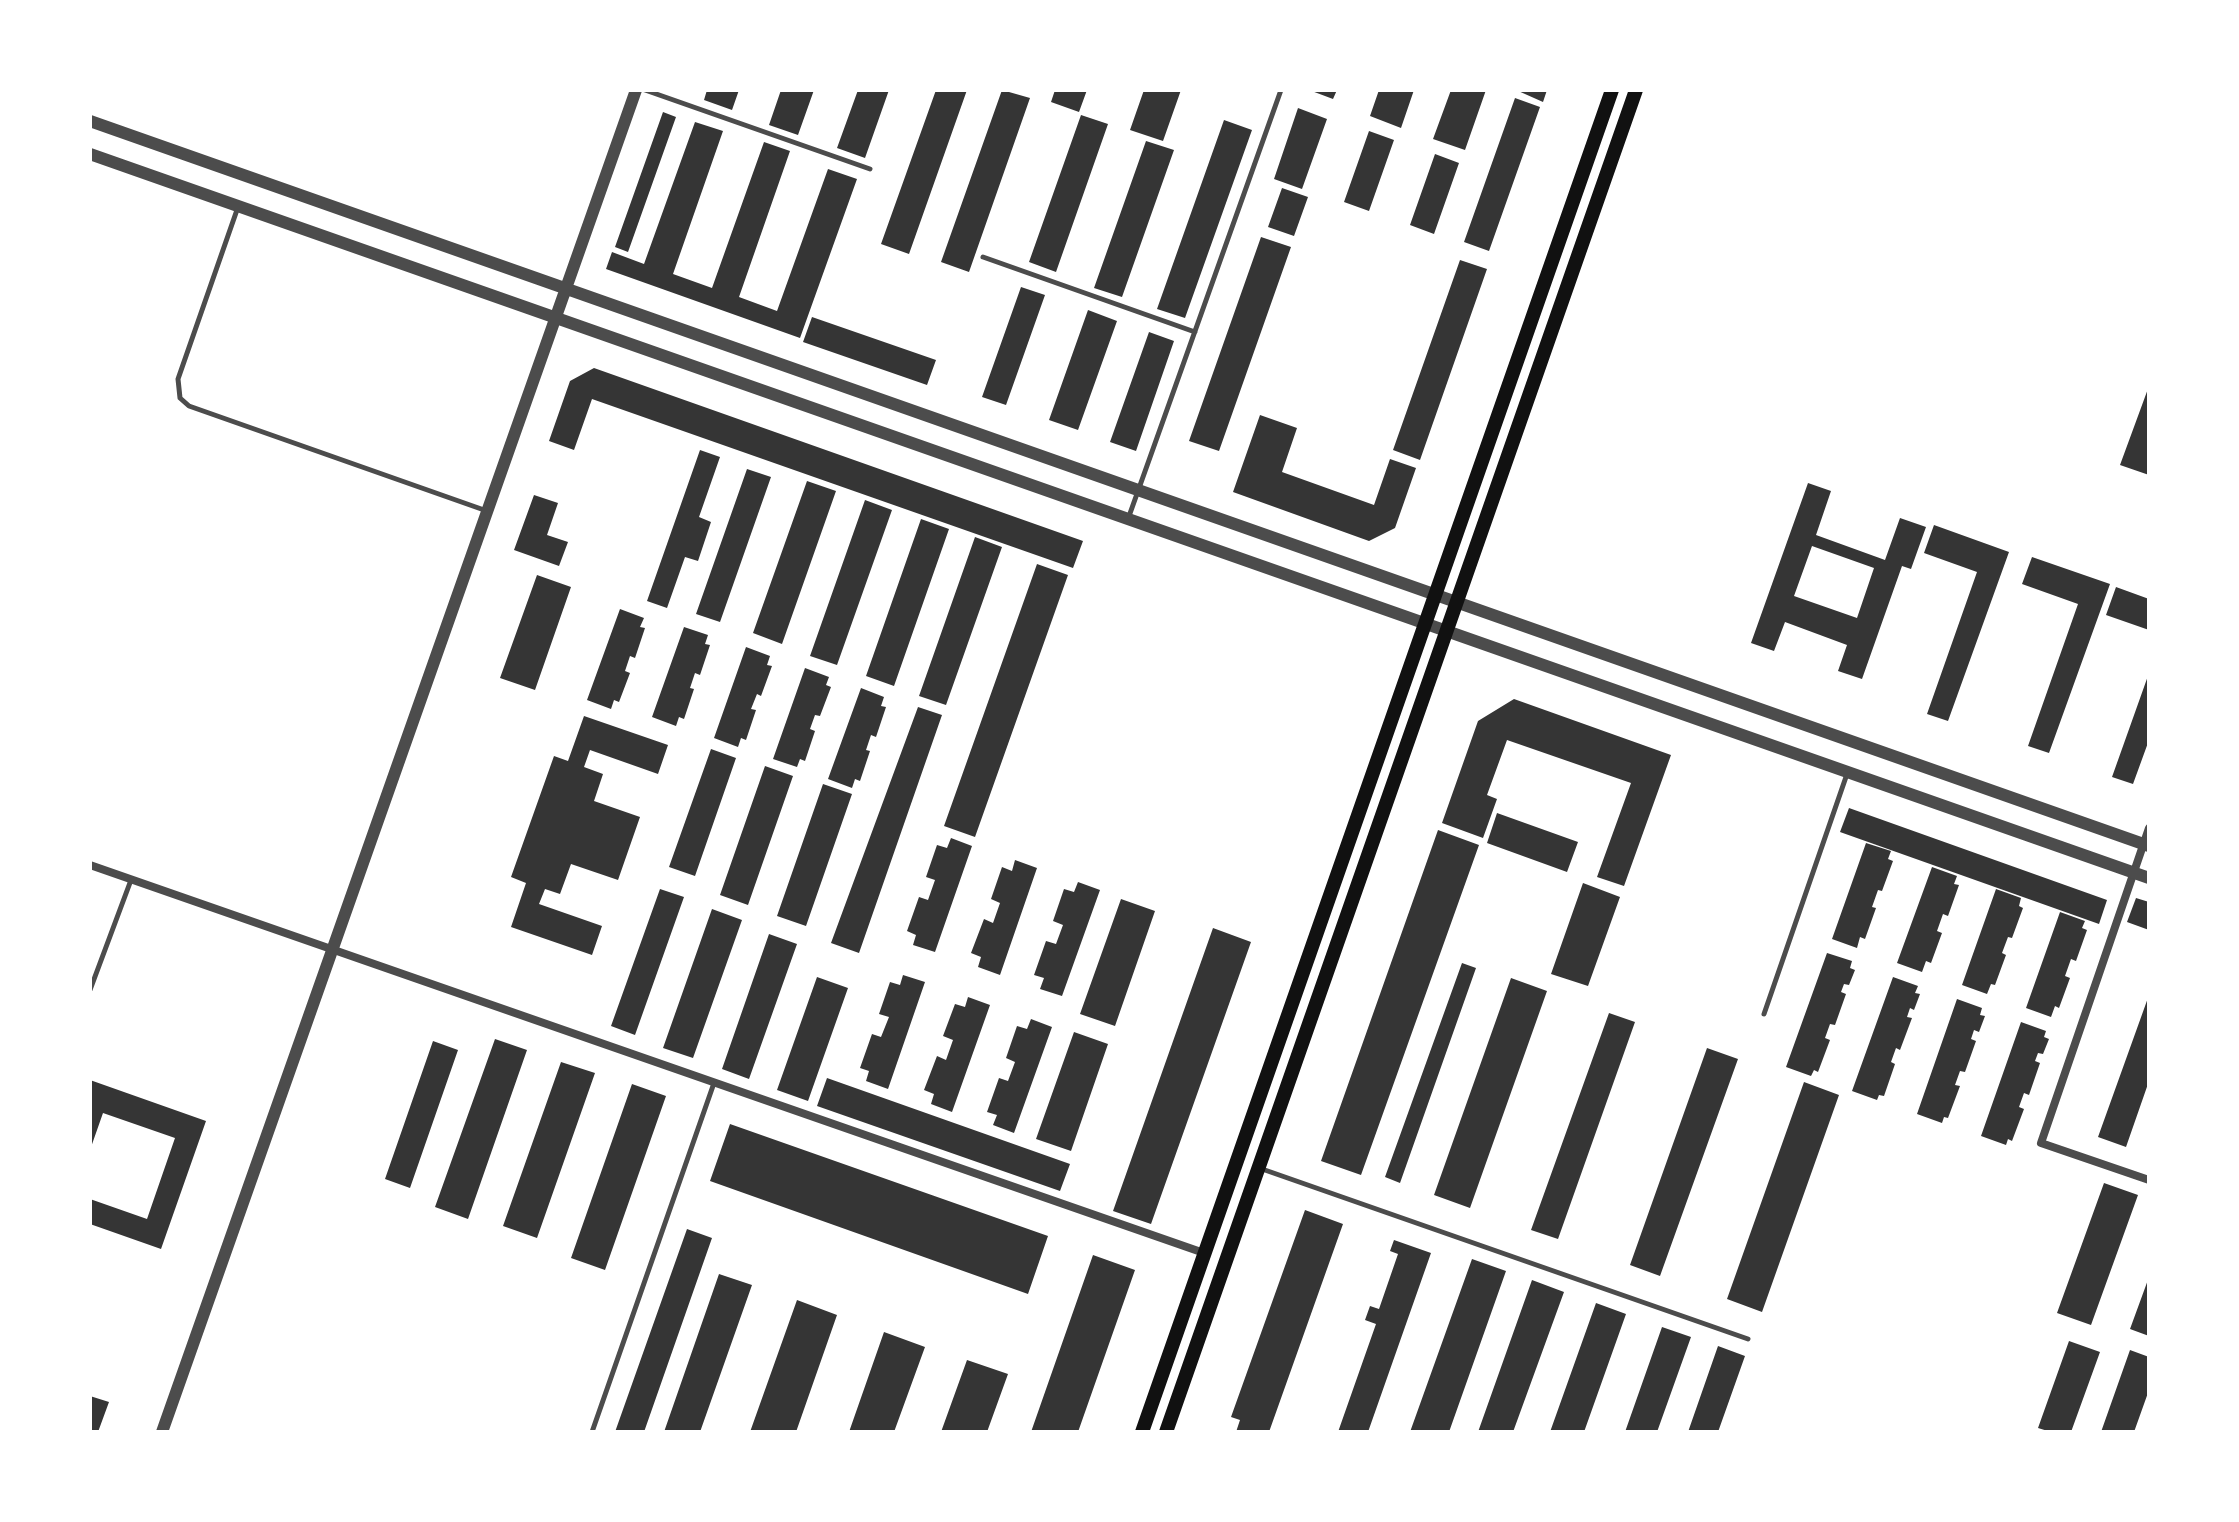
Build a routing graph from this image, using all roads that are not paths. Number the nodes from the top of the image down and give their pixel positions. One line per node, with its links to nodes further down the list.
1 (636, 90): 11 (street)
2 (645, 90): 8 (lane)
3 (1281, 90): 13 (lane)
4 (1612, 90): 17 (main road)
5 (1636, 90): 18 (main road)
6 (90, 121): 11 (street)
7 (90, 154): 9 (street)
8 (870, 169)
9 (238, 206): 12 (street); 15 (lane)
10 (983, 257): 13 (lane)
11 (565, 289): 12 (street); 14 (street)
12 (554, 318): 15 (street); 16 (street)
13 (1195, 332): 14 (lane)
14 (1138, 492): 16 (lane); 17 (street)
15 (487, 511): 28 (street)
16 (1127, 520): 19 (street)
17 (1434, 596): 18 (street); 19 (main road)
18 (1455, 604): 20 (main road); 23 (street)
19 (1424, 625): 20 (street); 34 (main road)
20 (1445, 632): 21 (street); 32 (main road)
21 (1847, 774): 25 (street); 30 (lane)
22 (2149, 828): 23 (street)
23 (2146, 845): 25 (street)
24 (90, 865): 27 (street)
25 (2133, 873): 26 (street); 33 (street)
26 (2149, 878)
27 (131, 879): 28 (street); 29 (lane)
28 (333, 949): 31 (street); 36 (street)
29 (90, 990)
30 (1764, 1014)
31 (715, 1082): 34 (street); 37 (lane)
32 (1258, 1168): 35 (lane); 39 (main road)
33 (2149, 1180)
34 (1204, 1253): 38 (main road)
35 (1748, 1339)
36 (162, 1432)
37 (592, 1432)
38 (1142, 1432)
39 (1166, 1432)

